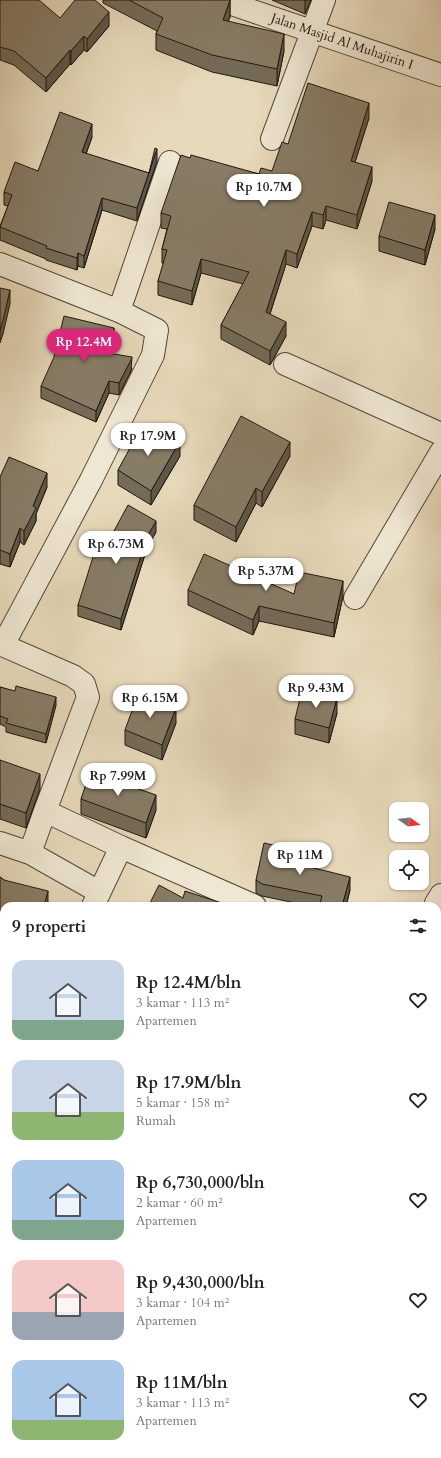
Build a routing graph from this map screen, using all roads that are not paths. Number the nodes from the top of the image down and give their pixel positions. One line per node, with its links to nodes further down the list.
1 (220, 0): 3 (street, Jalan Masjid Al Muhajirin I)
2 (324, 0): 3 (street)
3 (312, 32): 4 (street, Jalan Masjid Al Muhajirin I); 5 (street)
4 (441, 75)
5 (272, 139)
6 (170, 162): 8 (street)
7 (0, 264): 8 (street)
8 (119, 311): 13 (street)
9 (285, 364): 10 (street)
10 (441, 434)
11 (441, 452): 12 (street)
12 (355, 598)
13 (1, 644): 14 (street)
14 (45, 811): 16 (street); 17 (street)
15 (0, 843): 17 (street)
16 (120, 847): 18 (street); 19 (street)
17 (30, 853): 18 (street)
18 (96, 899)
19 (246, 902)

